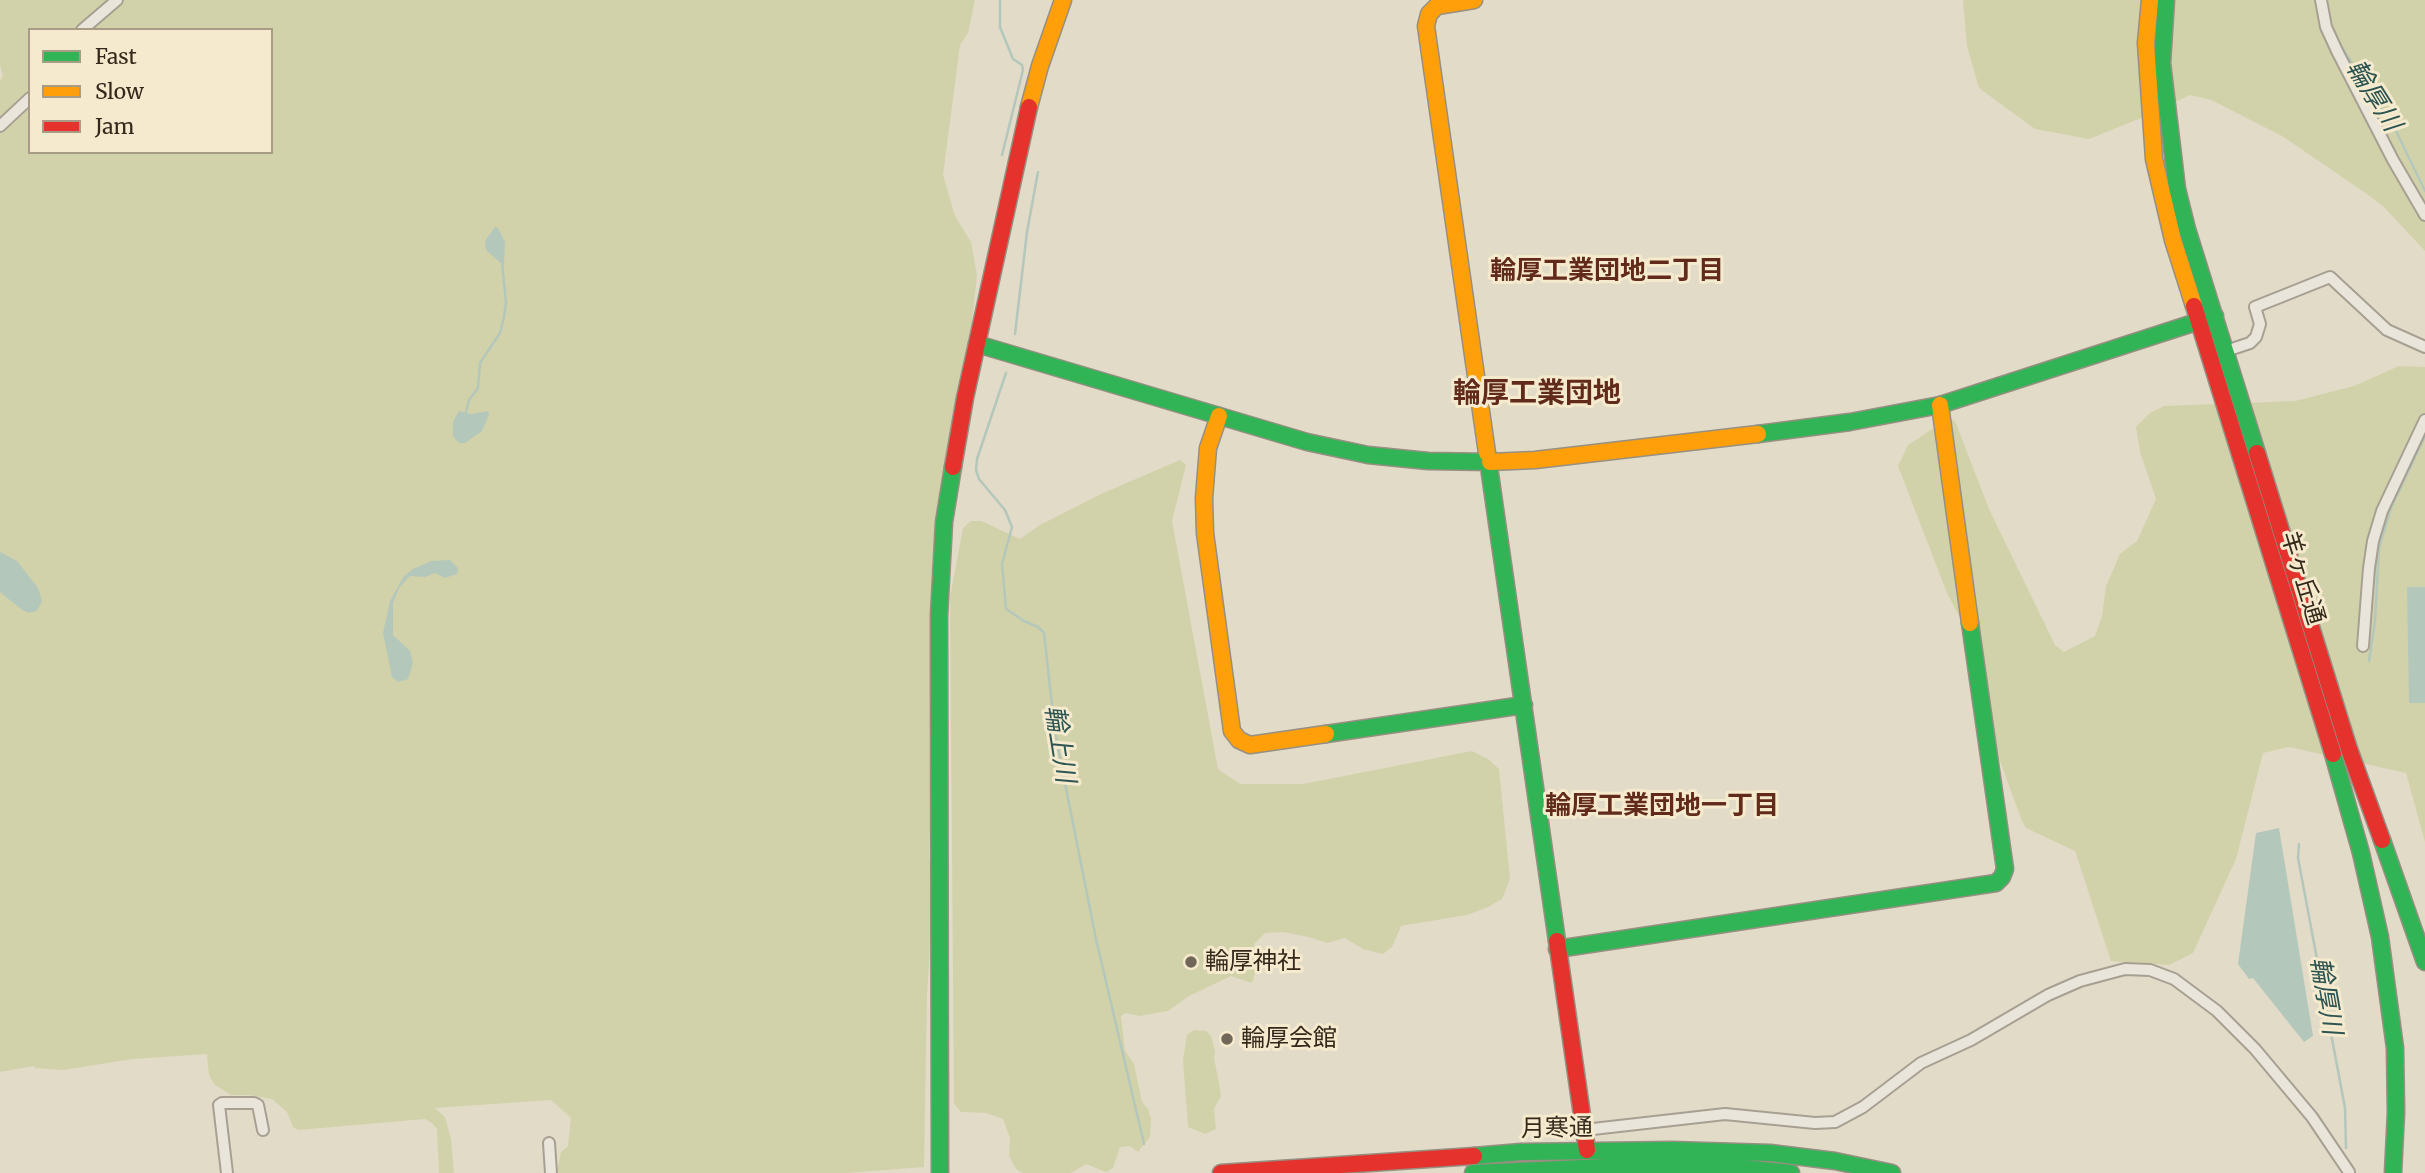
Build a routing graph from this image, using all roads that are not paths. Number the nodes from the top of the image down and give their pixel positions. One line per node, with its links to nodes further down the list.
1 (117, 0): 7 (street)
2 (1063, 0): 13 (main road)
3 (1474, 0): 19 (main road)
4 (2150, 0): 12 (main road, 羊ヶ丘通)
5 (2165, 0): 11 (main road, 羊ヶ丘通)
6 (2321, 0): 10 (street)
7 (84, 28)
8 (28, 100): 9 (street)
9 (0, 126)
10 (2425, 215)
11 (2215, 316): 12 (main road); 15 (main road, 羊ヶ丘通)
12 (2197, 322): 16 (main road); 39 (main road, 羊ヶ丘通)
13 (977, 344): 17 (main road); 33 (main road)
14 (2425, 346): 15 (street)
15 (2226, 351): 23 (main road, 羊ヶ丘通)
16 (1940, 405): 19 (main road); 22 (main road)
17 (1219, 416): 19 (main road); 21 (main road)
18 (2425, 420): 20 (street)
19 (1487, 462): 21 (main road)
20 (2363, 646)
21 (1524, 705): 22 (main road)
22 (1557, 948): 25 (main road)
23 (2425, 962)
24 (263, 1130): 31 (street)
25 (1584, 1130): 27 (main road); 30 (street)
26 (549, 1143): 32 (street)
27 (1587, 1150): 28 (main road, 月寒通); 29 (main road, 月寒通)
28 (1770, 1165): 35 (main road, 月寒通); 36 (main road, 月寒通); 37 (main road); 38 (main road, 月寒通)
29 (1425, 1167): 34 (main road, 月寒通)
30 (2349, 1172)
31 (227, 1173)
32 (551, 1173)
33 (940, 1173)
34 (1221, 1173)
35 (1473, 1173)
36 (1791, 1173)
37 (1842, 1173)
38 (1892, 1173)
39 (2393, 1173)

